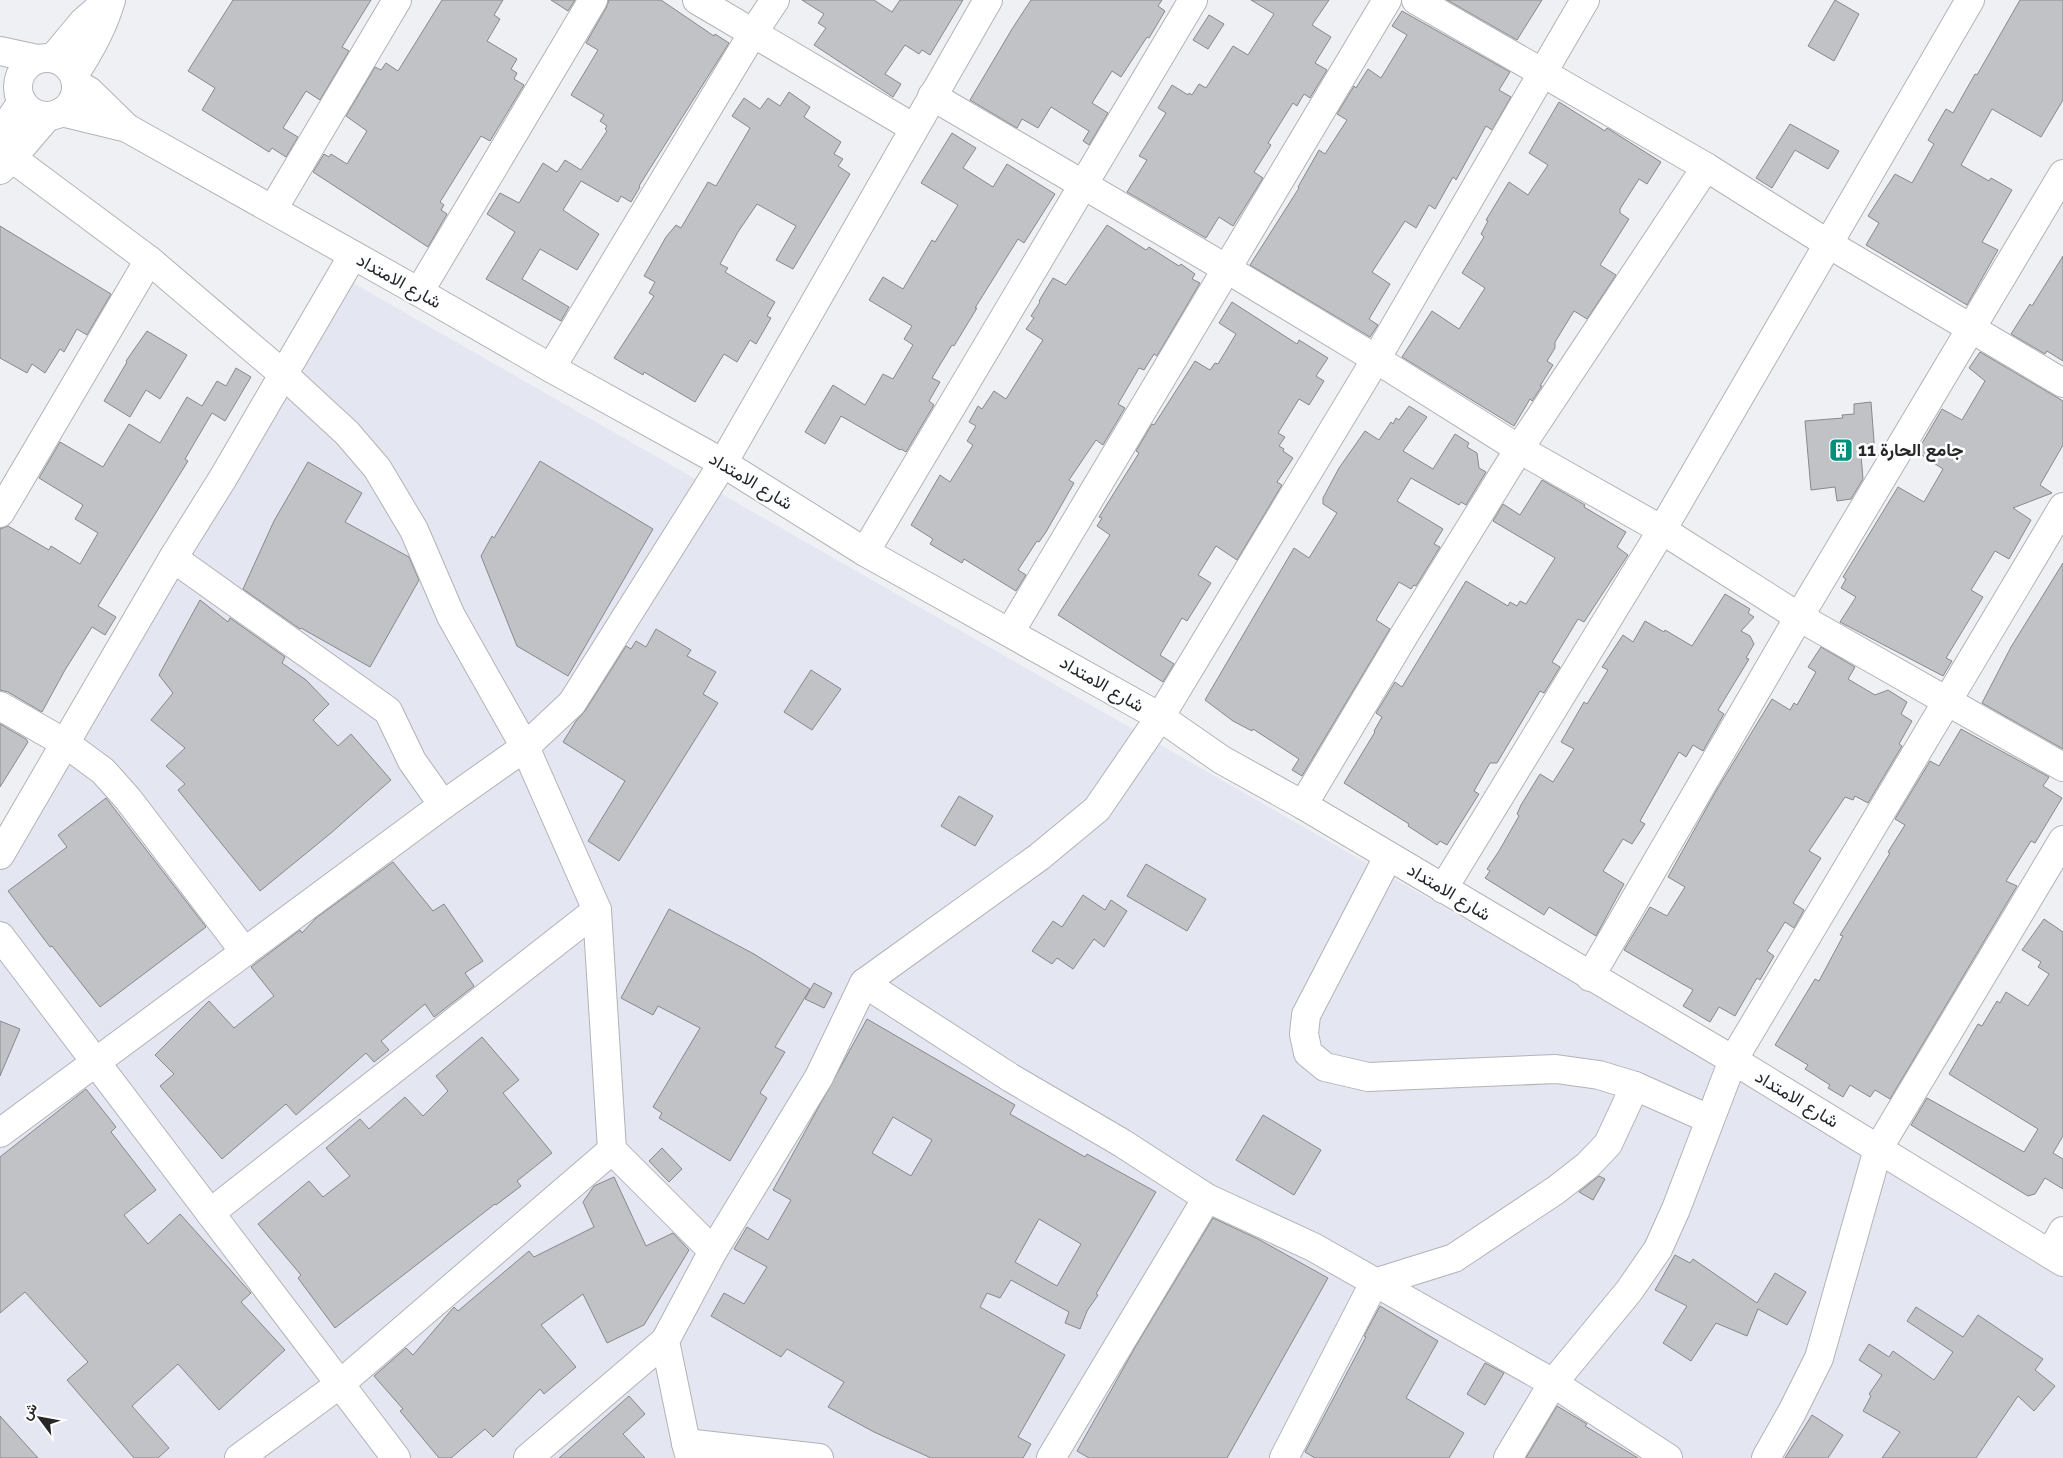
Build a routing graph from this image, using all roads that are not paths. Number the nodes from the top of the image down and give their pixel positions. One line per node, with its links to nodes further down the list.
1 (110, 0): 14 (street); 16 (street)
2 (397, 0): 26 (street)
3 (593, 0): 31 (street)
4 (697, 0): 12 (street)
5 (775, 0): 12 (street)
6 (988, 0): 18 (street)
7 (1193, 0): 25 (street)
8 (1387, 0): 30 (street)
9 (1416, 0): 15 (street)
10 (1585, 0): 15 (street)
11 (1970, 0): 27 (street)
12 (753, 33): 21 (street); 34 (street)
13 (0, 50): 14 (street)
14 (45, 59): 16 (street); 17 (street)
15 (1542, 74): 23 (street); 33 (street)
16 (75, 80): 19 (street); 20 (street)
17 (14, 94): 19 (street); 22 (street)
18 (932, 96): 21 (street); 25 (street)
19 (54, 114): 20 (street); 22 (street)
20 (127, 128): 26 (street, شارع الامتداد)
21 (914, 128): 38 (street)
22 (4, 156): 29 (street)
23 (1706, 167): 27 (street); 37 (street)
24 (2063, 174): 32 (street)
25 (1085, 185): 30 (street); 42 (street)
26 (273, 209): 28 (street, شارع الامتداد)
27 (1827, 243): 32 (street); 41 (street)
28 (353, 255): 31 (street, شارع الامتداد); 35 (street)
29 (149, 260): 35 (street); 40 (street)
30 (1227, 269): 33 (street); 45 (street)
31 (419, 292): 34 (street, شارع الامتداد)
32 (1971, 329): 36 (street); 44 (street)
33 (1376, 359): 37 (street); 48 (street)
34 (551, 368): 38 (street, شارع الامتداد)
35 (283, 374): 43 (street); 50 (street)
36 (2063, 383)
37 (1519, 449): 41 (street); 53 (street)
38 (723, 463): 42 (street, شارع الامتداد); 50 (street)
39 (2063, 507): 46 (street)
40 (0, 514)
41 (1662, 530): 44 (street); 57 (street)
42 (865, 552): 45 (street, شارع الامتداد)
43 (172, 558): 49 (street); 52 (street)
44 (1799, 617): 46 (street); 61 (street)
45 (1010, 632): 48 (street, شارع الامتداد)
46 (1948, 700): 51 (street); 63 (street)
47 (0, 706): 49 (street)
48 (1160, 717): 53 (street, شارع الامتداد); 62 (street)
49 (65, 742): 55 (street); 60 (street)
50 (525, 747): 52 (street); 58 (street)
51 (2063, 767)
52 (443, 805): 60 (street)
53 (1303, 806): 56 (street, شارع الامتداد)
54 (2063, 840): 68 (street)
55 (0, 855)
56 (1388, 856): 57 (street, شارع الامتداد); 65 (street)
57 (1443, 889): 61 (street, شارع الامتداد)
58 (597, 910): 69 (street); 71 (street)
59 (0, 936): 64 (street)
60 (244, 951): 64 (street)
61 (1590, 977): 63 (street, شارع الامتداد)
62 (864, 983): 70 (street); 73 (street)
63 (1733, 1060): 66 (street); 68 (street, شارع الامتداد)
64 (95, 1061): 67 (street); 71 (street)
65 (1635, 1086): 66 (street); 74 (street)
66 (1709, 1119): 76 (street)
67 (0, 1133)
68 (1878, 1149): 72 (street, شارع الامتداد); 87 (street)
69 (612, 1150): 73 (street); 77 (street)
70 (1207, 1198): 74 (street); 83 (street)
71 (210, 1213): 77 (street)
72 (2059, 1249)
73 (714, 1252): 75 (street)
74 (1374, 1283): 76 (street); 84 (street)
75 (665, 1340): 78 (street); 82 (street)
76 (1553, 1383): 85 (street); 86 (street)
77 (340, 1384): 80 (street); 81 (street)
78 (688, 1451): 79 (street)
79 (808, 1457)
80 (239, 1458)
81 (396, 1458)
82 (528, 1458)
83 (1052, 1458)
84 (1284, 1458)
85 (1508, 1458)
86 (1668, 1458)
87 (1766, 1458)

